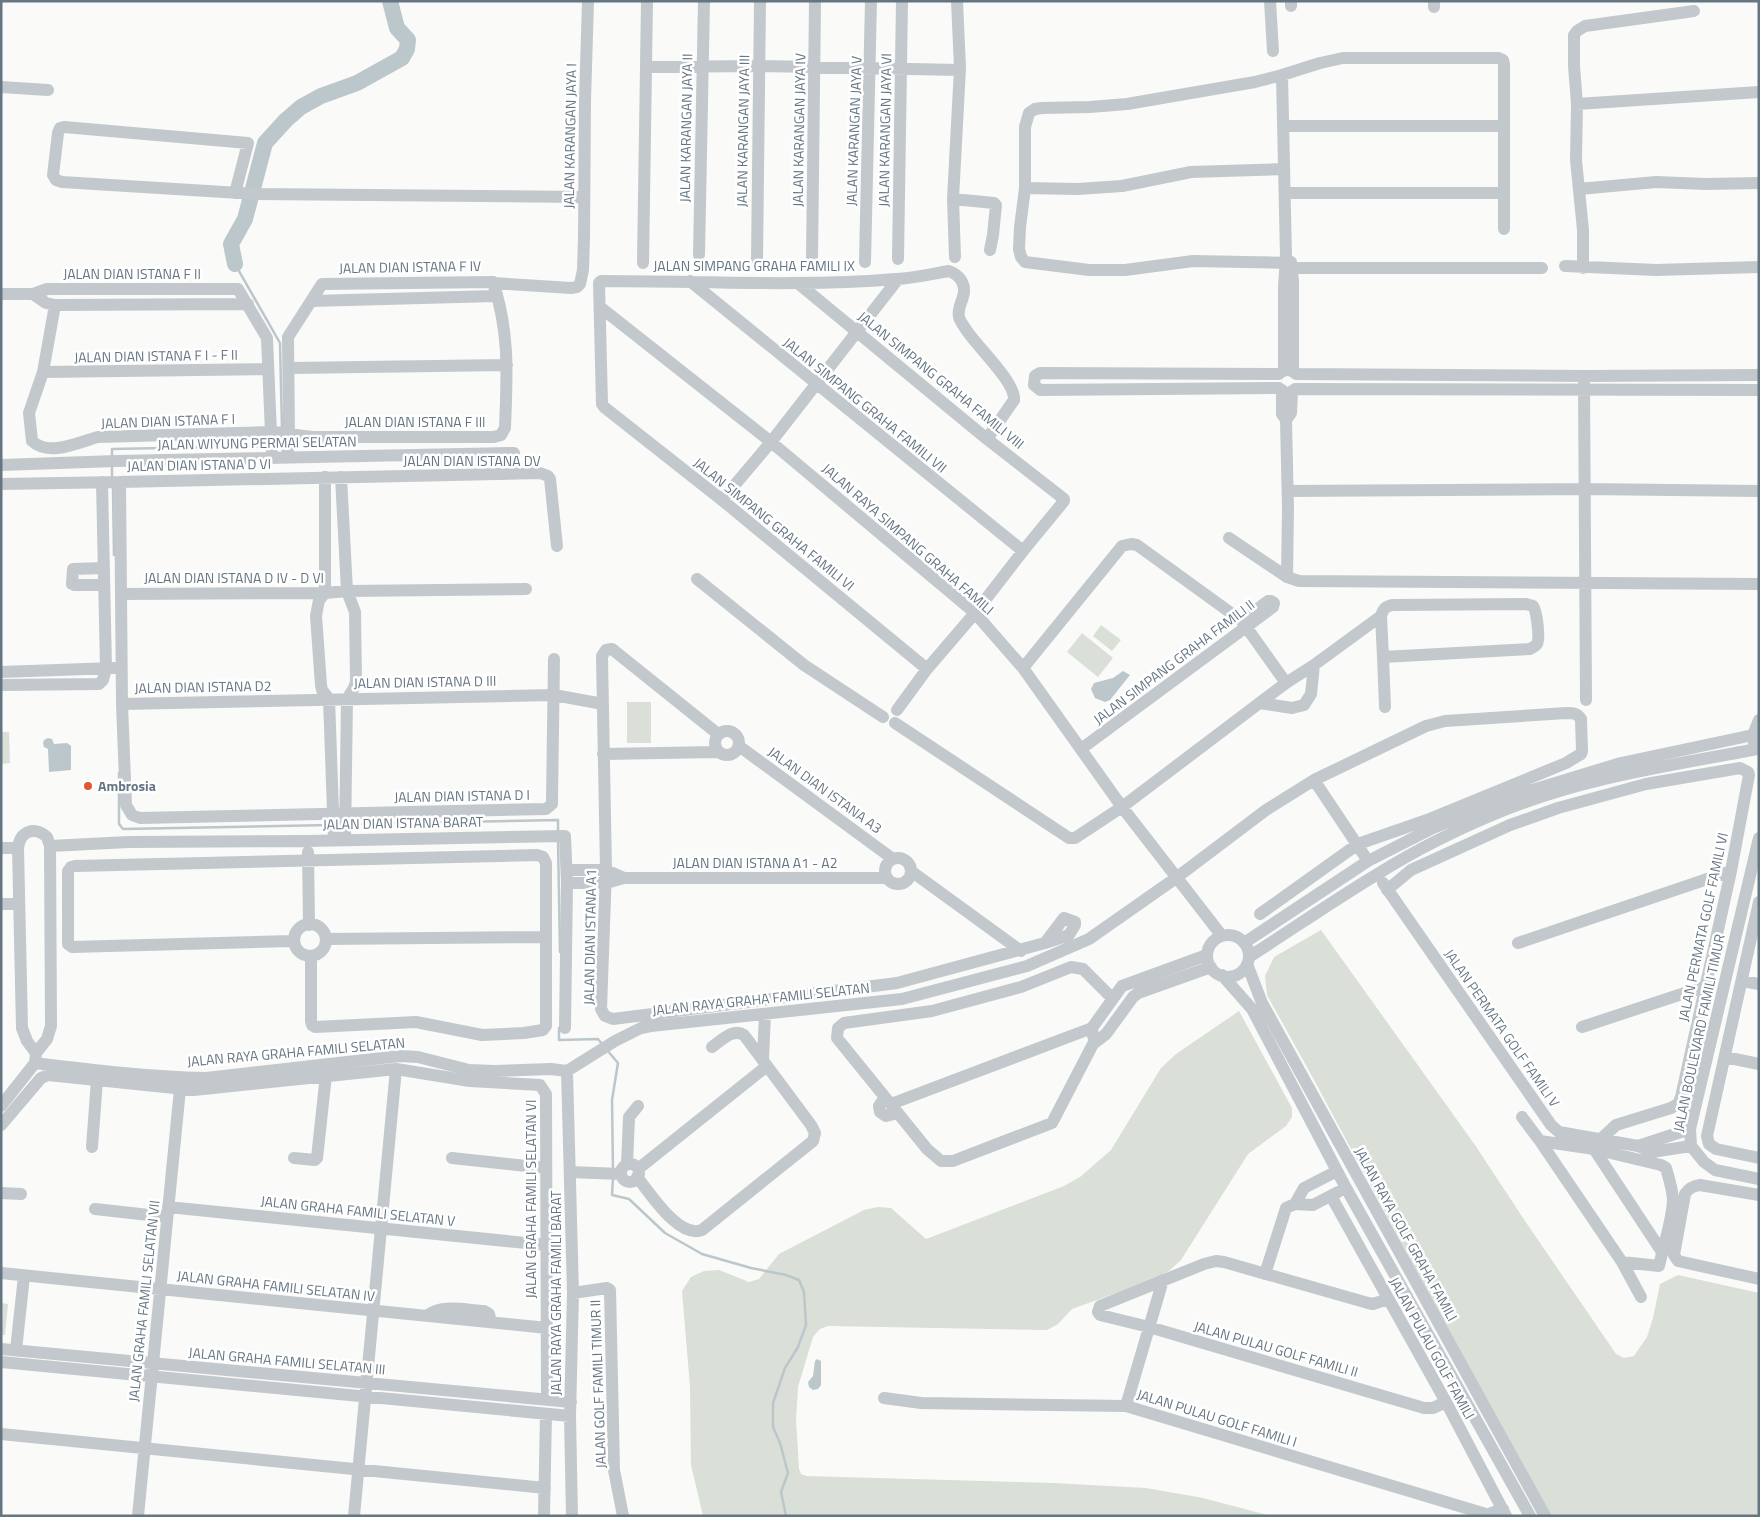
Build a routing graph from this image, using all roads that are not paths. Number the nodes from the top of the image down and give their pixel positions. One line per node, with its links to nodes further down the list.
1 (588, 1): 33 (street, JALAN KARANGAN JAYA I)
2 (648, 1): 13 (street)
3 (704, 1): 15 (street, JALAN KARANGAN JAYA II)
4 (760, 1): 12 (street, JALAN KARANGAN JAYA III)
5 (815, 1): 14 (street, JALAN KARANGAN JAYA IV)
6 (871, 1): 16 (street, JALAN KARANGAN JAYA V)
7 (902, 1): 17 (street, JALAN KARANGAN JAYA VI)
8 (957, 1): 18 (street)
9 (1270, 1): 11 (street)
10 (1694, 11): 23 (street)
11 (1273, 51)
12 (759, 66): 14 (street); 15 (street); 41 (street, JALAN KARANGAN JAYA III)
13 (646, 67): 15 (street); 43 (street)
14 (814, 67): 16 (street); 40 (street, JALAN KARANGAN JAYA IV)
15 (702, 68): 37 (street, JALAN KARANGAN JAYA II)
16 (870, 69): 17 (street); 42 (street, JALAN KARANGAN JAYA V)
17 (901, 69): 18 (street); 39 (street, JALAN KARANGAN JAYA VI)
18 (960, 70): 34 (street)
19 (1282, 75): 24 (street); 25 (street); 28 (street)
20 (1, 87): 21 (street)
21 (48, 90)
22 (1759, 92): 23 (street)
23 (1577, 104): 29 (street)
24 (1283, 126): 25 (street); 26 (street)
25 (1503, 126): 31 (street)
26 (1284, 169): 28 (street); 30 (street)
27 (1759, 182): 29 (street)
28 (1025, 188): 44 (street)
29 (1579, 189): 48 (street)
30 (1284, 193): 31 (street); 44 (street)
31 (1503, 193): 35 (street)
32 (245, 194): 32 (street); 33 (street)
33 (584, 197): 51 (street, JALAN KARANGAN JAYA I)
34 (953, 198): 36 (street); 38 (street)
35 (1504, 230)
36 (990, 250)
37 (699, 255)
38 (956, 257)
39 (898, 259)
40 (812, 260)
41 (757, 261)
42 (865, 262)
43 (642, 263)
44 (1288, 264): 47 (street); 65 (street)
45 (1565, 266): 48 (street)
46 (1759, 267): 48 (street)
47 (1542, 268)
48 (1583, 268)
49 (898, 279): 52 (street, JALAN SIMPANG GRAHA FAMILI IX); 60 (street); 74 (street, JALAN SIMPANG GRAHA FAMILI IX)
50 (690, 281): 52 (street, JALAN SIMPANG GRAHA FAMILI IX); 59 (street, JALAN SIMPANG GRAHA FAMILI IX); 68 (street, JALAN SIMPANG GRAHA FAMILI VII)
51 (491, 282): 55 (street, JALAN DIAN ISTANA F III); 56 (street, JALAN DIAN ISTANA F IV)
52 (799, 284): 60 (street, JALAN SIMPANG GRAHA FAMILI VIII)
53 (1, 294): 54 (street)
54 (32, 294): 57 (street, JALAN DIAN ISTANA F II); 58 (street)
55 (496, 296): 56 (street); 61 (street, JALAN DIAN ISTANA F III)
56 (310, 301): 62 (street, JALAN DIAN ISTANA F IV)
57 (248, 304): 58 (street); 63 (street, JALAN DIAN ISTANA F II)
58 (54, 305): 64 (street)
59 (600, 307): 72 (street, JALAN SIMPANG GRAHA FAMILI IX); 75 (street, JALAN RAYA SIMPANG GRAHA FAMILI)
60 (857, 330): 68 (street); 74 (street, JALAN SIMPANG GRAHA FAMILI VIII)
61 (507, 365): 62 (street); 73 (street, JALAN DIAN ISTANA F III)
62 (290, 368): 73 (street, JALAN DIAN ISTANA F IV)
63 (268, 369): 64 (street, JALAN DIAN ISTANA F I - F II); 73 (street, JALAN DIAN ISTANA F II)
64 (43, 372): 73 (street, JALAN DIAN ISTANA F I)
65 (1288, 372): 67 (street); 69 (street); 69 (street); 69 (street)
66 (1759, 375): 67 (street)
67 (1584, 376): 70 (street)
68 (816, 384): 75 (street); 90 (street, JALAN SIMPANG GRAHA FAMILI VII)
69 (1287, 389): 70 (street); 85 (street)
70 (1584, 390): 71 (street); 84 (street)
71 (1759, 390)
72 (602, 404): 87 (street, JALAN SIMPANG GRAHA FAMILI VI)
73 (279, 434): 77 (street, JALAN DIAN ISTANA F II); 79 (street, JALAN DIAN ISTANA F IV)
74 (987, 439): 90 (street, JALAN SIMPANG GRAHA FAMILI VIII)
75 (771, 442): 87 (street); 101 (street, JALAN RAYA SIMPANG GRAHA FAMILI)
76 (514, 453): 78 (street, JALAN WIYUNG PERMAI SELATAN)
77 (272, 456): 79 (street, JALAN WIYUNG PERMAI SELATAN); 80 (street, JALAN WIYUNG PERMAI SELATAN)
78 (335, 456): 79 (street, JALAN WIYUNG PERMAI SELATAN); 81 (street)
79 (287, 458)
80 (1, 465)
81 (333, 477): 82 (street, JALAN DIAN ISTANA D VI); 89 (street, JALAN DIAN ISTANA DV); 98 (street, JALAN DIAN ISTANA D III); 99 (street)
82 (110, 482): 83 (street); 91 (street); 100 (street, JALAN DIAN ISTANA D VI)
83 (1, 484)
84 (1584, 489): 85 (street); 86 (street); 94 (street)
85 (1288, 491): 92 (street)
86 (1759, 491)
87 (722, 500): 109 (street, JALAN SIMPANG GRAHA FAMILI VI)
88 (1229, 538): 92 (street)
89 (557, 546)
90 (1023, 551): 101 (street)
91 (104, 568): 96 (street); 96 (street)
92 (1287, 577): 94 (street)
93 (697, 579): 122 (street)
94 (1585, 584): 95 (street); 116 (street)
95 (1759, 584)
96 (104, 585): 107 (street)
97 (526, 588): 98 (street, JALAN DIAN ISTANA D IV - D VI)
98 (347, 591): 99 (street, JALAN DIAN ISTANA D IV - D VI); 114 (street, JALAN DIAN ISTANA D III)
99 (325, 593): 100 (street, JALAN DIAN ISTANA D IV - D VI); 115 (street)
100 (122, 594): 107 (street, JALAN DIAN ISTANA D VI)
101 (975, 612): 108 (street, JALAN RAYA SIMPANG GRAHA FAMILI); 109 (street)
102 (1381, 616): 104 (street); 104 (street); 106 (street)
103 (1244, 623): 108 (street); 111 (street); 128 (street, JALAN SIMPANG GRAHA FAMILI II)
104 (1383, 657): 120 (street)
105 (554, 659): 113 (street, JALAN DIAN ISTANA D I)
106 (1314, 664): 111 (street); 117 (street)
107 (114, 668): 110 (street); 112 (street); 118 (street, JALAN DIAN ISTANA D VI)
108 (1023, 668): 128 (street, JALAN RAYA SIMPANG GRAHA FAMILI)
109 (927, 669): 121 (street)
110 (1, 672)
111 (1286, 683): 117 (street)
112 (1, 685)
113 (554, 696): 114 (street, JALAN DIAN ISTANA D III); 119 (street, JALAN DIAN ISTANA D III); 134 (street, JALAN DIAN ISTANA D I)
114 (347, 698): 115 (street, JALAN DIAN ISTANA D2); 134 (street)
115 (329, 699): 118 (street, JALAN DIAN ISTANA D2); 134 (street)
116 (1586, 700)
117 (1259, 703): 133 (street)
118 (122, 704): 134 (street, JALAN DIAN ISTANA D2)
119 (603, 704): 125 (street, JALAN DIAN ISTANA A1); 131 (street, JALAN DIAN ISTANA A1)
120 (1385, 707)
121 (897, 710): 122 (street); 124 (street)
122 (883, 717): 124 (street)
123 (1759, 720): 126 (street)
124 (895, 723): 133 (street)
125 (718, 734): 127 (street); 130 (street)
126 (1753, 735): 129 (street); 144 (street)
127 (739, 746): 130 (street); 142 (street, JALAN DIAN ISTANA A3)
128 (1081, 749): 133 (street, JALAN RAYA SIMPANG GRAHA FAMILI)
129 (1758, 750): 148 (street)
130 (717, 752): 131 (street)
131 (603, 754): 149 (street, JALAN DIAN ISTANA A1)
132 (1314, 780): 138 (street); 138 (street, JALAN RAYA GRAHA FAMILI SELATAN); 151 (street, JALAN RAYA GRAHA FAMILI SELATAN)
133 (1122, 807): 151 (street, JALAN RAYA SIMPANG GRAHA FAMILI)
134 (339, 816): 135 (street)
135 (340, 837): 137 (street, JALAN DIAN ISTANA BARAT); 145 (street, JALAN DIAN ISTANA BARAT)
136 (1759, 838): 196 (street, JALAN BOULEVARD FAMILI TIMUR)
137 (307, 841): 139 (street, JALAN DIAN ISTANA BARAT); 143 (street)
138 (1358, 844): 144 (street); 157 (street)
139 (50, 846): 141 (street); 183 (street)
140 (1, 848): 141 (street)
141 (18, 848): 155 (street)
142 (894, 859): 146 (street); 150 (street)
143 (308, 860): 158 (street); 160 (street); 162 (street)
144 (1368, 861): 165 (street)
145 (566, 870): 149 (street, JALAN DIAN ISTANA A1 - A2); 152 (street, JALAN DIAN ISTANA BARAT)
146 (912, 871): 150 (street); 166 (street)
147 (1731, 871): 153 (street, JALAN PERMATA GOLF FAMILI VI); 163 (street); 173 (street, JALAN PERMATA GOLF FAMILI VI)
148 (1376, 874): 153 (street, JALAN PERMATA GOLF FAMILI V); 169 (street)
149 (606, 877): 150 (street, JALAN DIAN ISTANA A1 - A2); 152 (street, JALAN DIAN ISTANA A1 - A2); 166 (street, JALAN DIAN ISTANA A1)
150 (887, 878)
151 (1176, 878): 159 (street, JALAN RAYA SIMPANG GRAHA FAMILI); 175 (street, JALAN RAYA GRAHA FAMILI SELATAN)
152 (567, 883): 177 (street, JALAN DIAN ISTANA BARAT)
153 (1388, 890): 198 (street, JALAN PERMATA GOLF FAMILI V)
154 (1, 904): 155 (street)
155 (18, 904): 183 (street)
156 (1758, 906): 171 (street)
157 (1260, 914)
158 (310, 924): 161 (street); 162 (street)
159 (1222, 936): 165 (street); 168 (street)
160 (546, 937): 161 (street); 167 (street)
161 (326, 939): 167 (street)
162 (294, 941): 167 (street)
163 (1518, 942)
164 (1046, 943): 166 (street, JALAN DIAN ISTANA A1)
165 (1244, 943): 169 (street)
166 (1021, 951)
167 (311, 956)
168 (1209, 961): 170 (street); 174 (street); 179 (street)
169 (1248, 961): 170 (street); 261 (street, JALAN RAYA GOLF GRAHA FAMILI)
170 (1222, 975): 208 (street)
171 (1742, 981): 172 (street); 182 (street)
172 (1759, 984)
173 (1706, 986): 176 (street); 198 (street, JALAN PERMATA GOLF FAMILI VI)
174 (1112, 998): 178 (street); 191 (street)
175 (766, 1014): 184 (street); 187 (street, JALAN RAYA GRAHA FAMILI SELATAN)
176 (1582, 1026)
177 (565, 1028)
178 (1092, 1028): 179 (street); 180 (street); 191 (street)
179 (1106, 1034): 180 (street)
180 (1094, 1044): 191 (street)
181 (712, 1047): 184 (street)
182 (1725, 1057): 185 (street); 205 (street)
183 (36, 1058): 187 (street, JALAN RAYA GRAHA FAMILI SELATAN); 192 (street)
184 (765, 1063): 210 (street); 210 (street)
185 (1759, 1064)
186 (396, 1069): 188 (street, JALAN GRAHA FAMILI SELATAN VI); 206 (street, JALAN GRAHA FAMILI SELATAN VI); 220 (street)
187 (567, 1071): 209 (street, JALAN RAYA GRAHA FAMILI BARAT)
188 (326, 1075): 190 (street, JALAN GRAHA FAMILI SELATAN VI); 203 (street)
189 (97, 1080): 190 (street, JALAN GRAHA FAMILI SELATAN VI); 195 (street, JALAN GRAHA FAMILI SELATAN VI); 201 (street)
190 (180, 1089): 219 (street, JALAN GRAHA FAMILI SELATAN VII)
191 (892, 1105)
192 (1, 1106)
193 (638, 1106): 210 (street)
194 (1522, 1117): 197 (street)
195 (1, 1125)
196 (1690, 1129): 199 (street, JALAN PERMATA GOLF FAMILI V); 200 (street, JALAN BOULEVARD FAMILI TIMUR)
197 (1540, 1141): 198 (street); 223 (street)
198 (1597, 1144): 199 (street, JALAN PERMATA GOLF FAMILI V); 207 (street); 222 (street)
199 (1638, 1146): 202 (street, JALAN PERMATA GOLF FAMILI V)
200 (1691, 1146): 202 (street, JALAN PERMATA GOLF FAMILI V); 211 (street)
201 (92, 1148)
202 (1671, 1149): 207 (street)
203 (294, 1158)
204 (452, 1158): 206 (street)
205 (1759, 1158)
206 (545, 1168): 221 (street, JALAN GRAHA FAMILI SELATAN VI)
207 (1666, 1168): 222 (street)
208 (1337, 1171): 212 (street); 217 (street)
209 (570, 1172): 210 (street); 230 (street, JALAN RAYA GRAHA FAMILI BARAT)
210 (628, 1172)
211 (1759, 1179)
212 (1346, 1188): 216 (street); 260 (street)
213 (1, 1193): 214 (street)
214 (21, 1194)
215 (1759, 1195): 227 (street)
216 (1331, 1196): 217 (street); 232 (street, JALAN PULAU GOLF FAMILI)
217 (1295, 1204): 225 (street)
218 (95, 1208): 219 (street, JALAN GRAHA FAMILI SELATAN V)
219 (168, 1212): 220 (street, JALAN GRAHA FAMILI SELATAN V); 229 (street, JALAN GRAHA FAMILI SELATAN VII)
220 (381, 1228): 221 (street, JALAN GRAHA FAMILI SELATAN V); 233 (street)
221 (546, 1245): 235 (street, JALAN GRAHA FAMILI SELATAN VI)
222 (1662, 1252): 223 (street)
223 (1622, 1262): 231 (street)
224 (1, 1274): 226 (street, JALAN GRAHA FAMILI SELATAN IV)
225 (1265, 1274): 228 (street); 232 (street)
226 (24, 1276): 229 (street, JALAN GRAHA FAMILI SELATAN IV); 237 (street)
227 (1759, 1279)
228 (1162, 1280): 234 (street); 234 (street, JALAN PULAU GOLF FAMILI II)
229 (160, 1289): 233 (street, JALAN GRAHA FAMILI SELATAN IV); 239 (street, JALAN GRAHA FAMILI SELATAN VII)
230 (573, 1293): 245 (street, JALAN RAYA GRAHA FAMILI BARAT); 259 (street, JALAN GOLF FAMILI TIMUR II)
231 (1641, 1297)
232 (1388, 1299): 246 (street, JALAN PULAU GOLF FAMILI)
233 (373, 1310): 235 (street, JALAN GRAHA FAMILI SELATAN IV); 241 (street)
234 (1149, 1327): 246 (street, JALAN PULAU GOLF FAMILI II); 247 (street)
235 (547, 1328): 244 (street, JALAN GRAHA FAMILI SELATAN VI)
236 (1, 1349): 237 (street, JALAN GRAHA FAMILI SELATAN III)
237 (16, 1350): 239 (street, JALAN GRAHA FAMILI SELATAN III)
238 (1, 1362): 240 (street, JALAN GRAHA FAMILI SELATAN III)
239 (153, 1363): 240 (street, JALAN GRAHA FAMILI SELATAN VII); 241 (street, JALAN GRAHA FAMILI SELATAN III)
240 (151, 1376): 242 (street, JALAN GRAHA FAMILI SELATAN III); 251 (street, JALAN GRAHA FAMILI SELATAN VII)
241 (366, 1383): 242 (street); 244 (street, JALAN GRAHA FAMILI SELATAN III)
242 (365, 1397): 248 (street, JALAN GRAHA FAMILI SELATAN III); 252 (street)
243 (884, 1398): 247 (street, JALAN PULAU GOLF FAMILI I)
244 (547, 1400): 245 (street, JALAN GRAHA FAMILI SELATAN III)
245 (570, 1402): 249 (street, JALAN RAYA GRAHA FAMILI BARAT)
246 (1446, 1402): 254 (street, JALAN PULAU GOLF FAMILI)
247 (1126, 1406): 254 (street, JALAN PULAU GOLF FAMILI I)
248 (546, 1414): 249 (street, JALAN GRAHA FAMILI SELATAN III); 253 (street)
249 (570, 1416): 258 (street, JALAN RAYA GRAHA FAMILI BARAT)
250 (1, 1434): 251 (street)
251 (144, 1448): 252 (street); 255 (street, JALAN GRAHA FAMILI SELATAN VII)
252 (358, 1470): 253 (street); 256 (street)
253 (545, 1488): 257 (street)
254 (1504, 1512)
255 (138, 1516)
256 (354, 1516)
257 (544, 1516)
258 (572, 1516)
259 (623, 1516)
260 (1530, 1516)
261 (1545, 1516)

